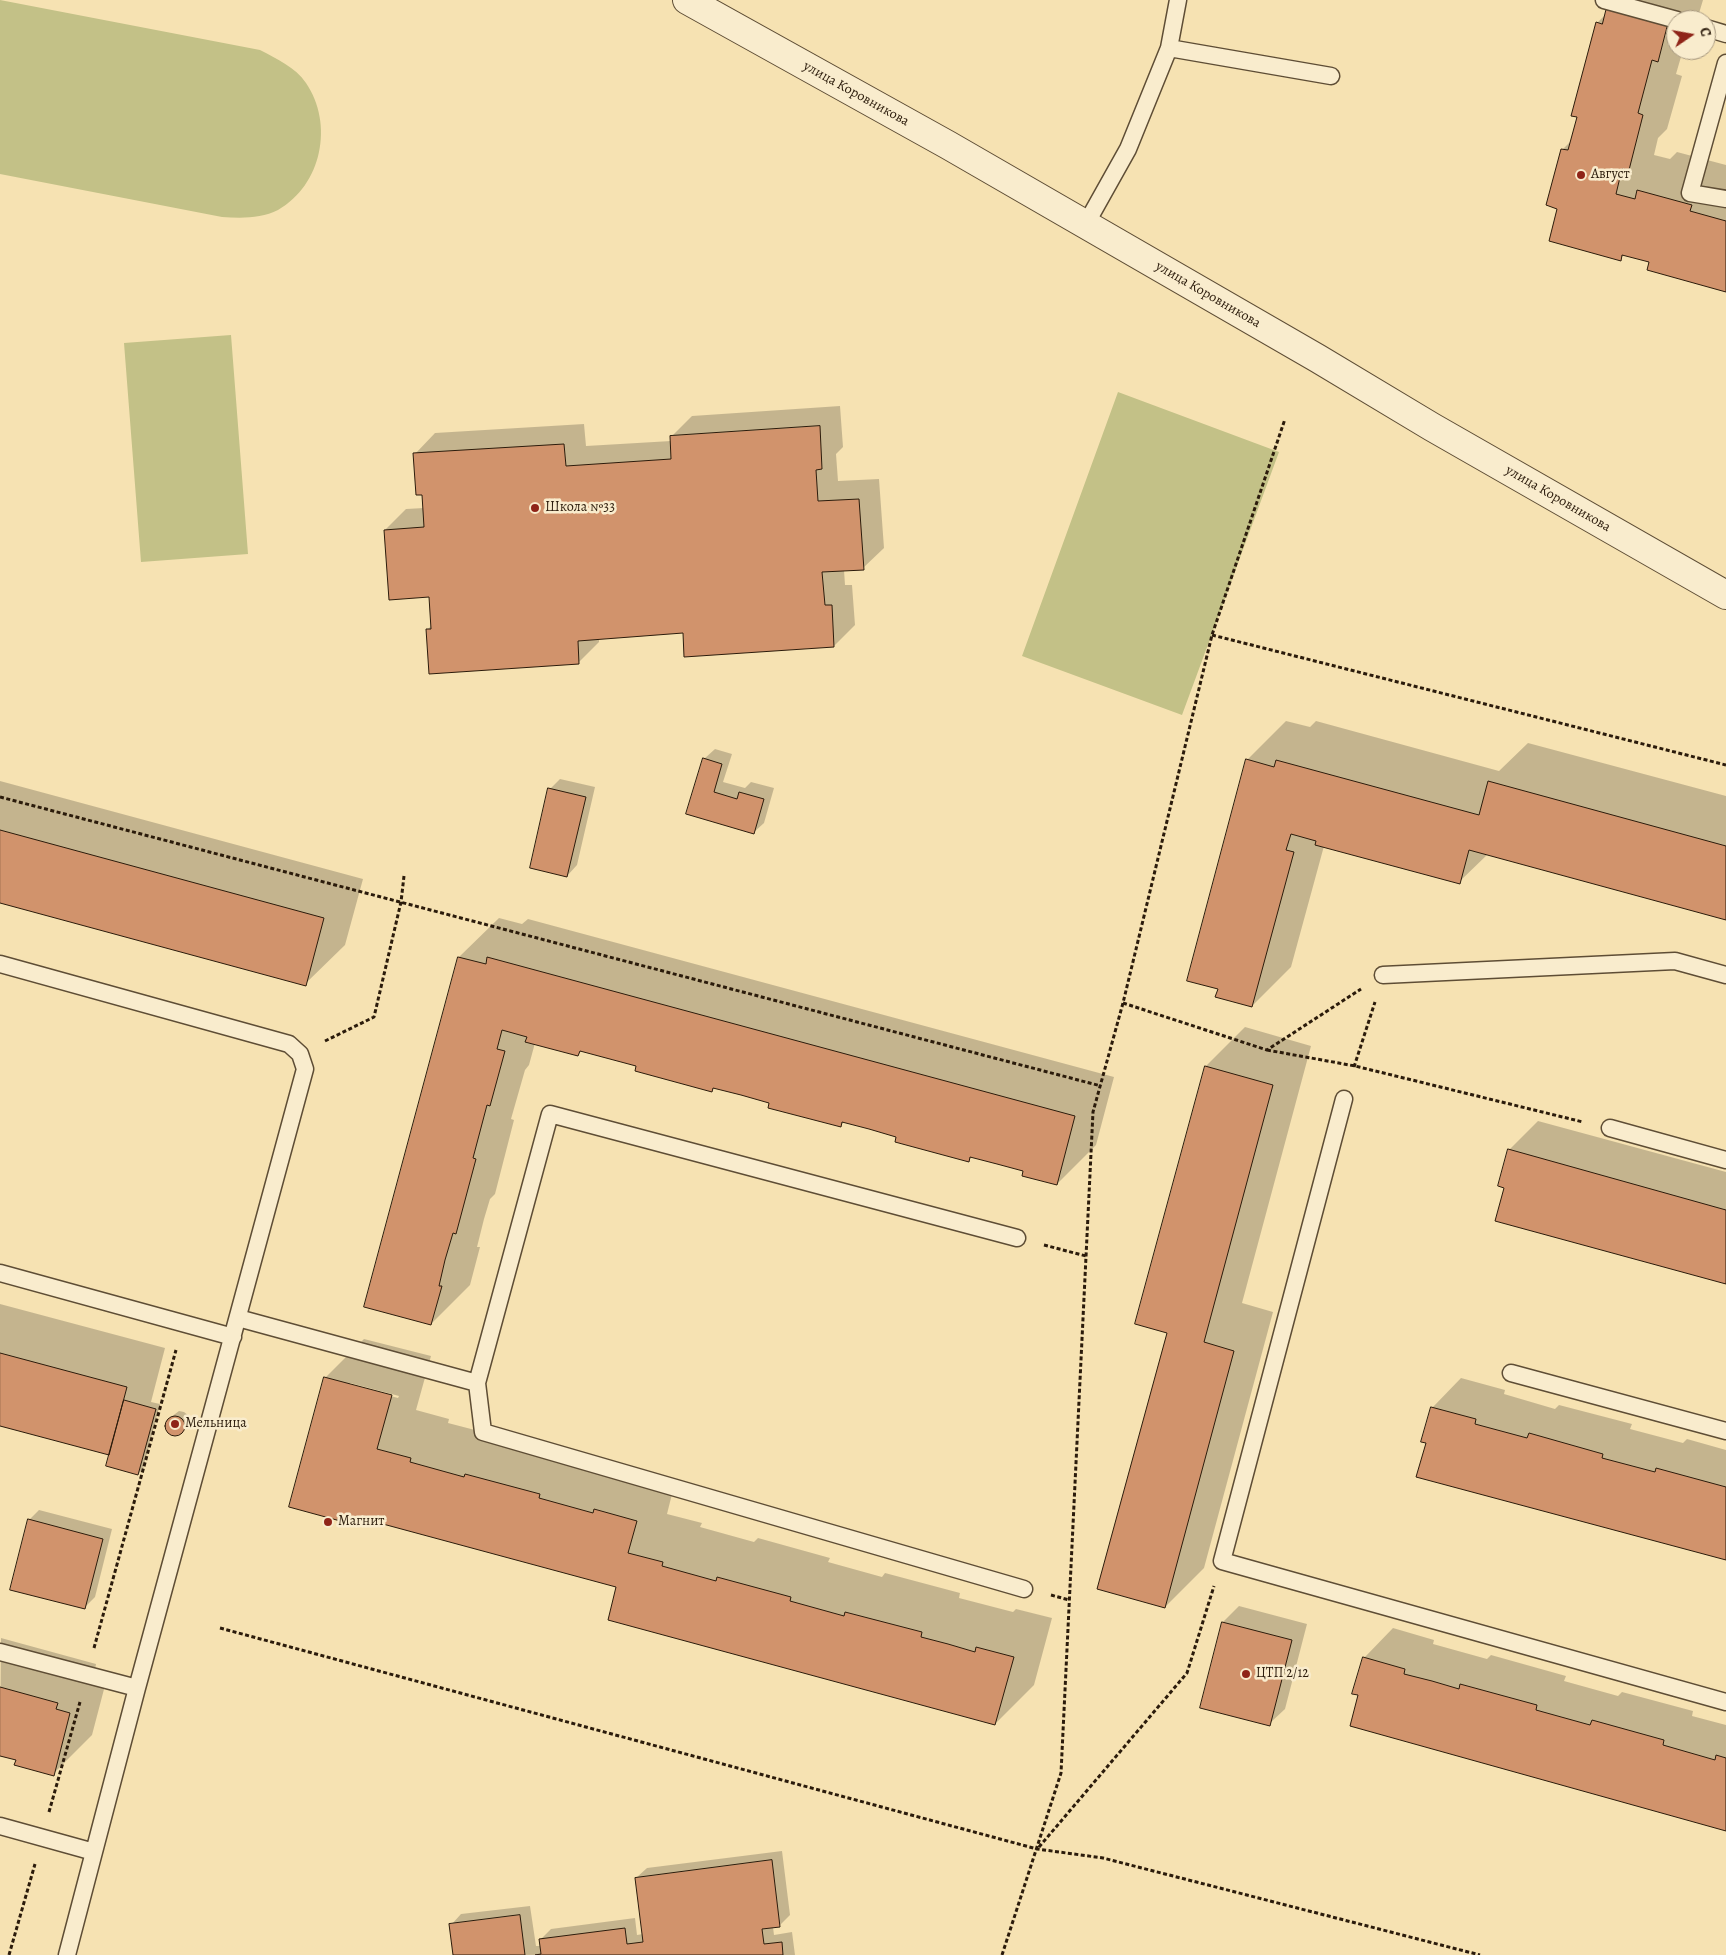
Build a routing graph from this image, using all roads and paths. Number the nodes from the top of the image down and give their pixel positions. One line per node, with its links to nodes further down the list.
1 (687, 0): 9 (street, улица Коровникова)
2 (1178, 0): 5 (lane)
3 (1604, 0): 4 (lane)
4 (1666, 17)
5 (1169, 48): 7 (lane); 9 (lane)
6 (1726, 63): 8 (lane)
7 (1331, 76)
8 (1726, 200)
9 (1086, 224): 11 (street, улица Коровникова)
10 (1285, 419): 12 (path)
11 (1726, 595)
12 (1212, 634): 13 (path); 20 (path)
13 (1726, 765)
14 (0, 797): 16 (path)
15 (404, 876): 16 (path)
16 (401, 902): 22 (path); 24 (path)
17 (0, 964): 22 (lane)
18 (1383, 975): 19 (lane); 21 (path); 23 (path)
19 (1726, 975)
20 (1123, 1003): 21 (path); 24 (path)
21 (1267, 1050): 23 (path)
22 (300, 1054): 31 (lane)
23 (1354, 1066): 25 (path); 26 (path)
24 (1100, 1086): 29 (path)
25 (1344, 1099): 37 (lane)
26 (1610, 1128): 27 (lane)
27 (1726, 1160)
28 (1017, 1238): 29 (path); 35 (lane)
29 (1086, 1256): 46 (path)
30 (0, 1273): 32 (lane)
31 (238, 1318): 33 (lane); 35 (lane)
32 (183, 1323): 33 (lane); 41 (path)
33 (233, 1337): 42 (lane)
34 (1511, 1373): 36 (lane)
35 (477, 1383): 38 (lane)
36 (1726, 1431)
37 (1222, 1561): 43 (lane); 46 (path)
38 (1024, 1589)
39 (220, 1628): 46 (path)
40 (0, 1652): 41 (lane)
41 (87, 1675): 42 (lane); 45 (path)
42 (137, 1688): 47 (lane)
43 (1726, 1702)
44 (0, 1826): 45 (lane)
45 (42, 1838): 47 (lane); 48 (path)
46 (1037, 1849): 50 (path); 51 (path)
47 (94, 1852): 49 (lane)
48 (9, 1955)
49 (66, 1955)
50 (1002, 1955)
51 (1480, 1955)

